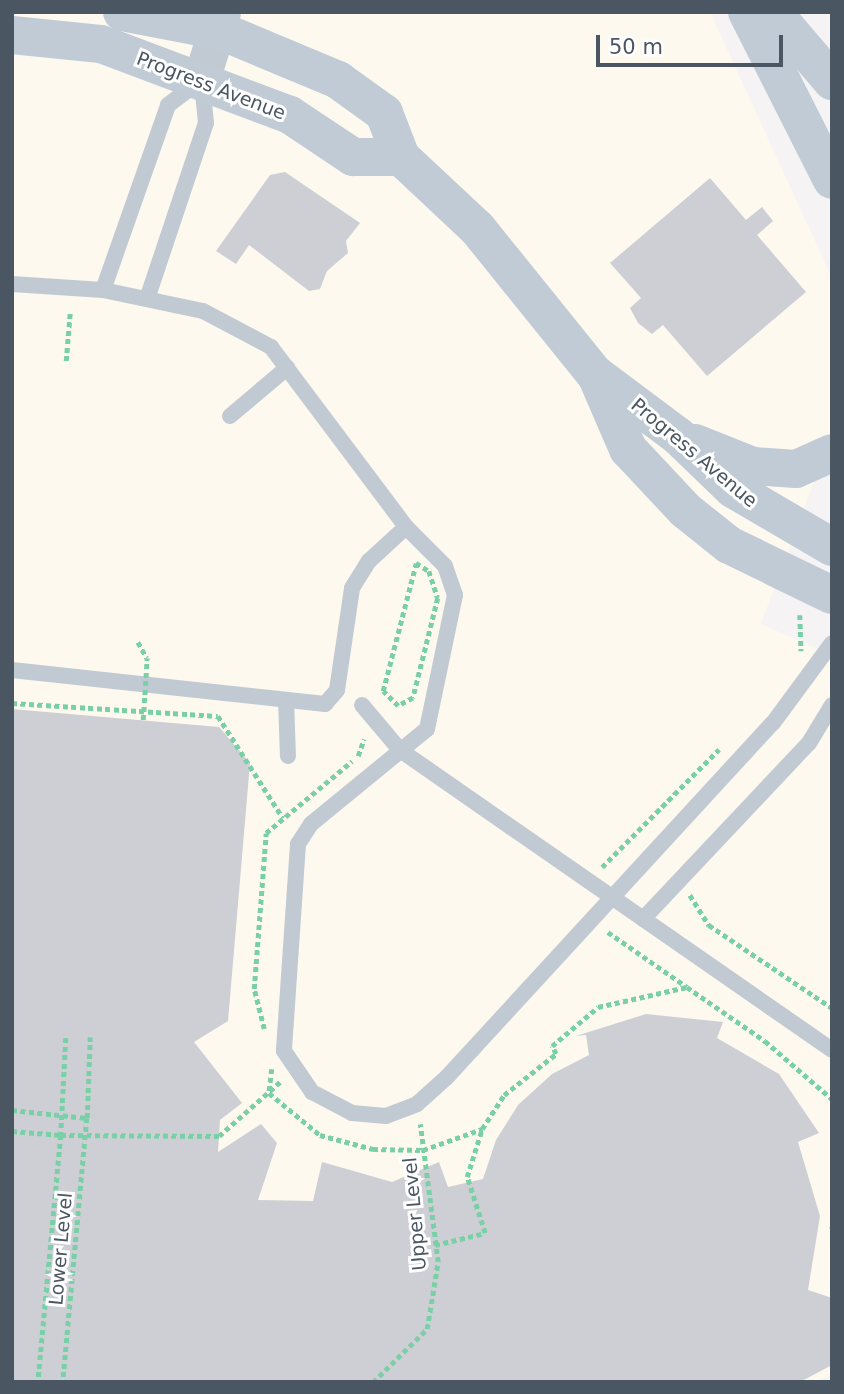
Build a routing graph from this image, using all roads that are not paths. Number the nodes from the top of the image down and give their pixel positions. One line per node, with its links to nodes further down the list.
1 (122, 12): 4 (main road, Progress Avenue)
2 (747, 12): 9 (main road)
3 (773, 12): 7 (main road)
4 (227, 18): 6 (street); 8 (main road, Progress Avenue)
5 (12, 35): 6 (main road, Progress Avenue)
6 (201, 80): 8 (main road, Progress Avenue); 11 (lane); 12 (lane)
7 (832, 81)
8 (401, 157): 14 (main road, Progress Avenue)
9 (832, 180)
10 (12, 284): 11 (lane)
11 (103, 290): 12 (lane)
12 (147, 299): 13 (lane)
13 (287, 368): 15 (lane); 18 (lane)
14 (596, 374): 16 (main road, Progress Avenue); 20 (main road, Progress Avenue)
15 (230, 416)
16 (678, 436): 17 (main road); 19 (main road, Progress Avenue)
17 (832, 453)
18 (406, 527): 23 (lane); 26 (lane)
19 (832, 547)
20 (832, 595)
21 (832, 643): 28 (lane)
22 (12, 670): 23 (lane)
23 (286, 700): 27 (lane)
24 (362, 705): 26 (lane)
25 (832, 705): 29 (lane)
26 (400, 750): 28 (lane); 28 (lane)
27 (288, 756)
28 (613, 894): 29 (lane)
29 (643, 919): 30 (lane)
30 (832, 1050)

